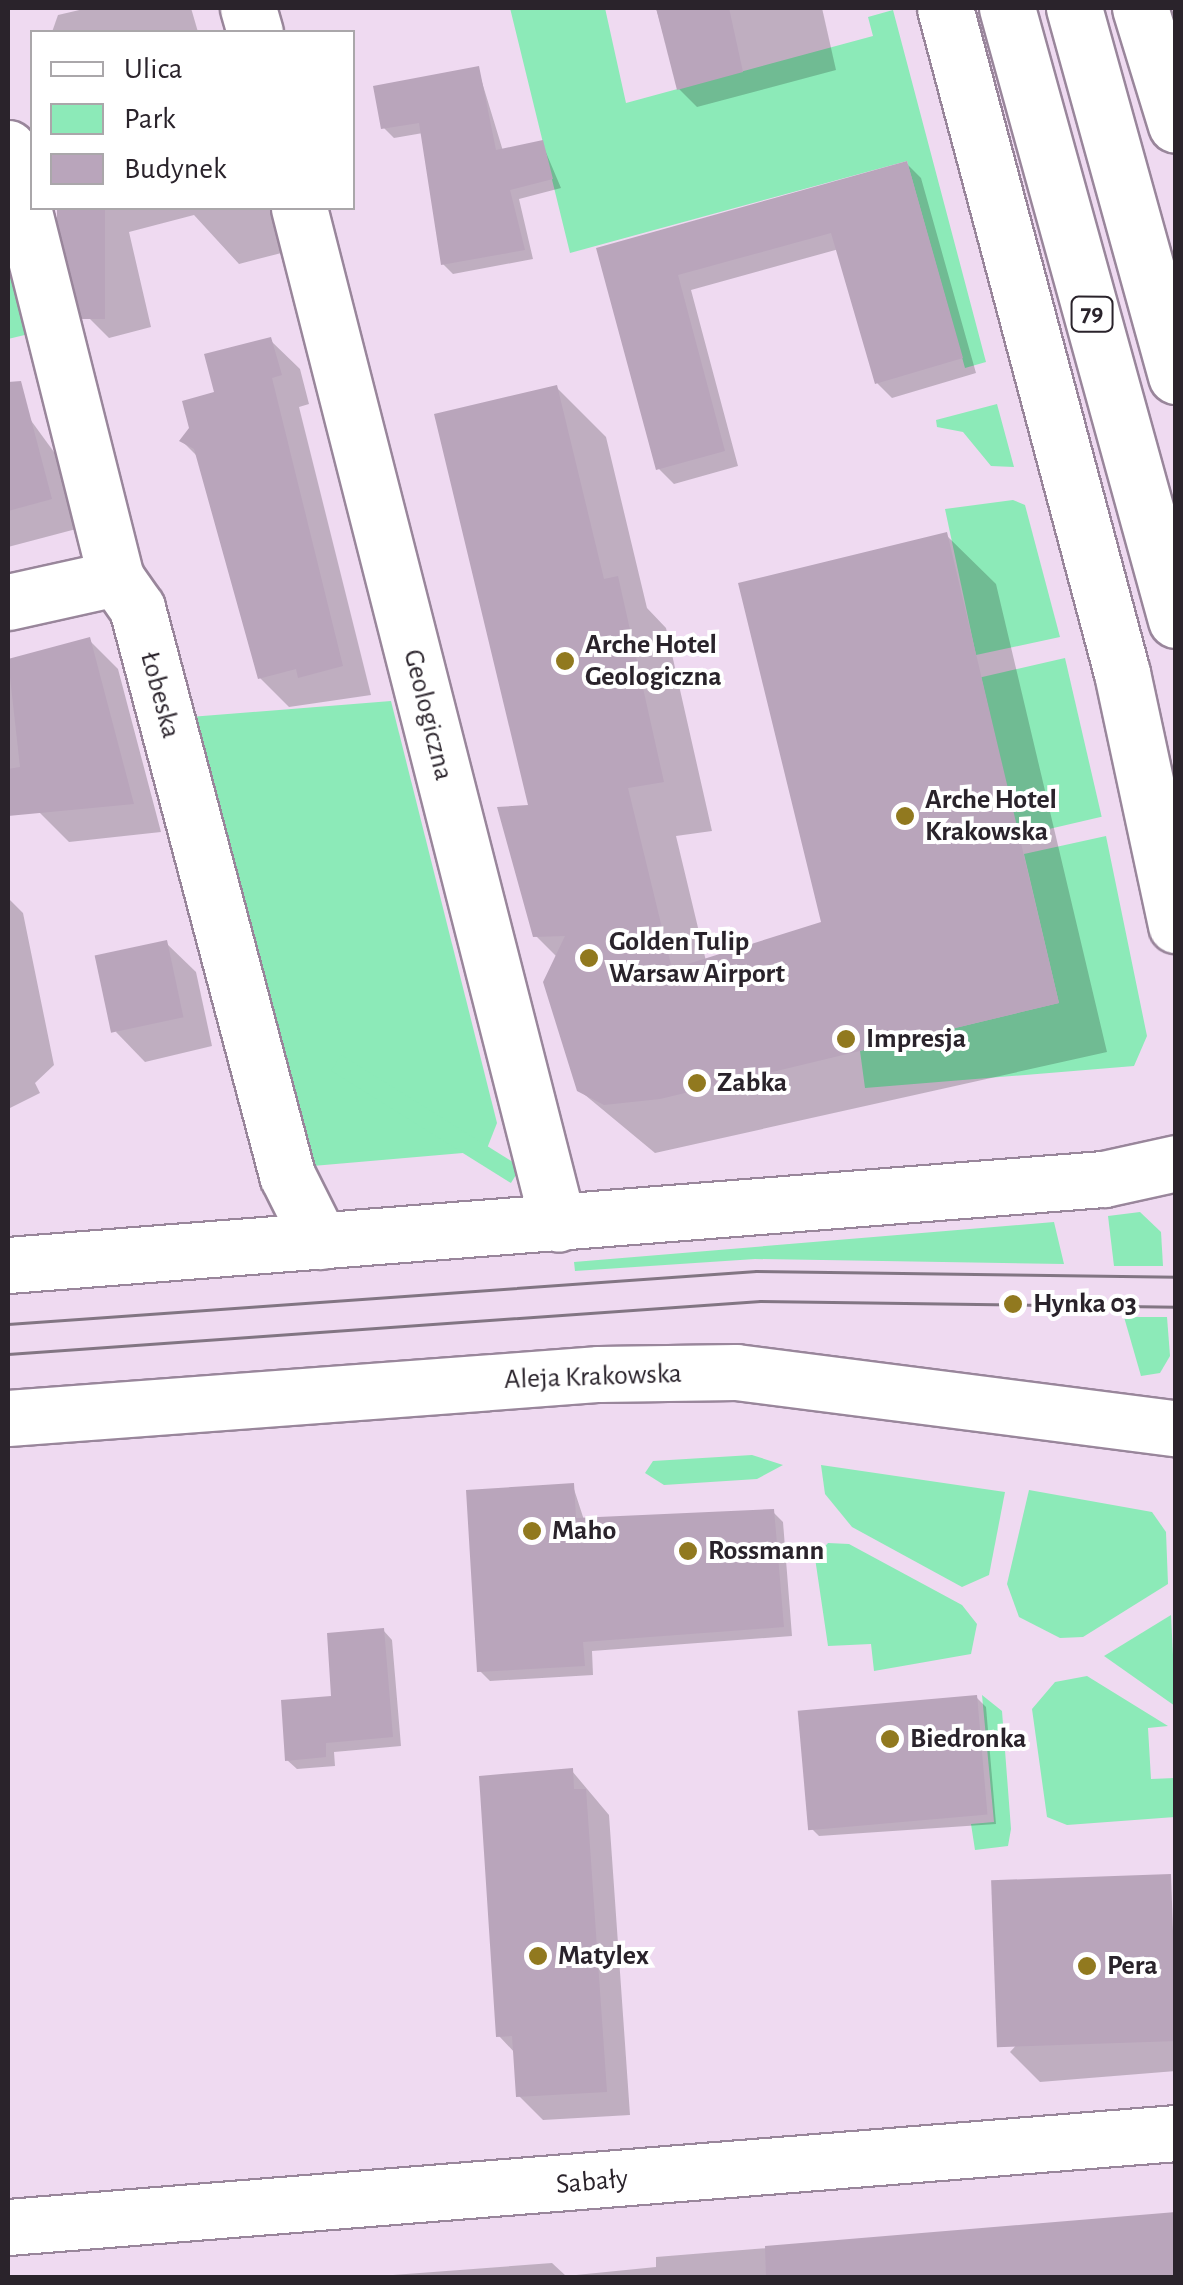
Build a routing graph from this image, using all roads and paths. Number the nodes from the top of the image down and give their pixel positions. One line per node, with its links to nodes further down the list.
1 (945, 8): 12 (main road)
2 (1006, 8): 11 (main road, 79)
3 (1074, 8): 8 (main road, 79)
4 (1140, 8): 5 (main road)
5 (1176, 126)
6 (8, 148): 9 (main road, Łobeska)
7 (300, 210): 14 (main road, Geologiczna)
8 (1176, 376)
9 (116, 578): 10 (main road); 15 (main road, Łobeska)
10 (8, 602)
11 (1176, 620)
12 (1176, 925)
13 (1176, 1163): 14 (main road)
14 (558, 1223): 15 (main road)
15 (320, 1241): 16 (main road)
16 (8, 1265)
17 (8, 1418): 18 (main road, Aleja Krakowska)
18 (1176, 1428)
19 (1176, 2133): 20 (main road, Sabały)
20 (8, 2227)

